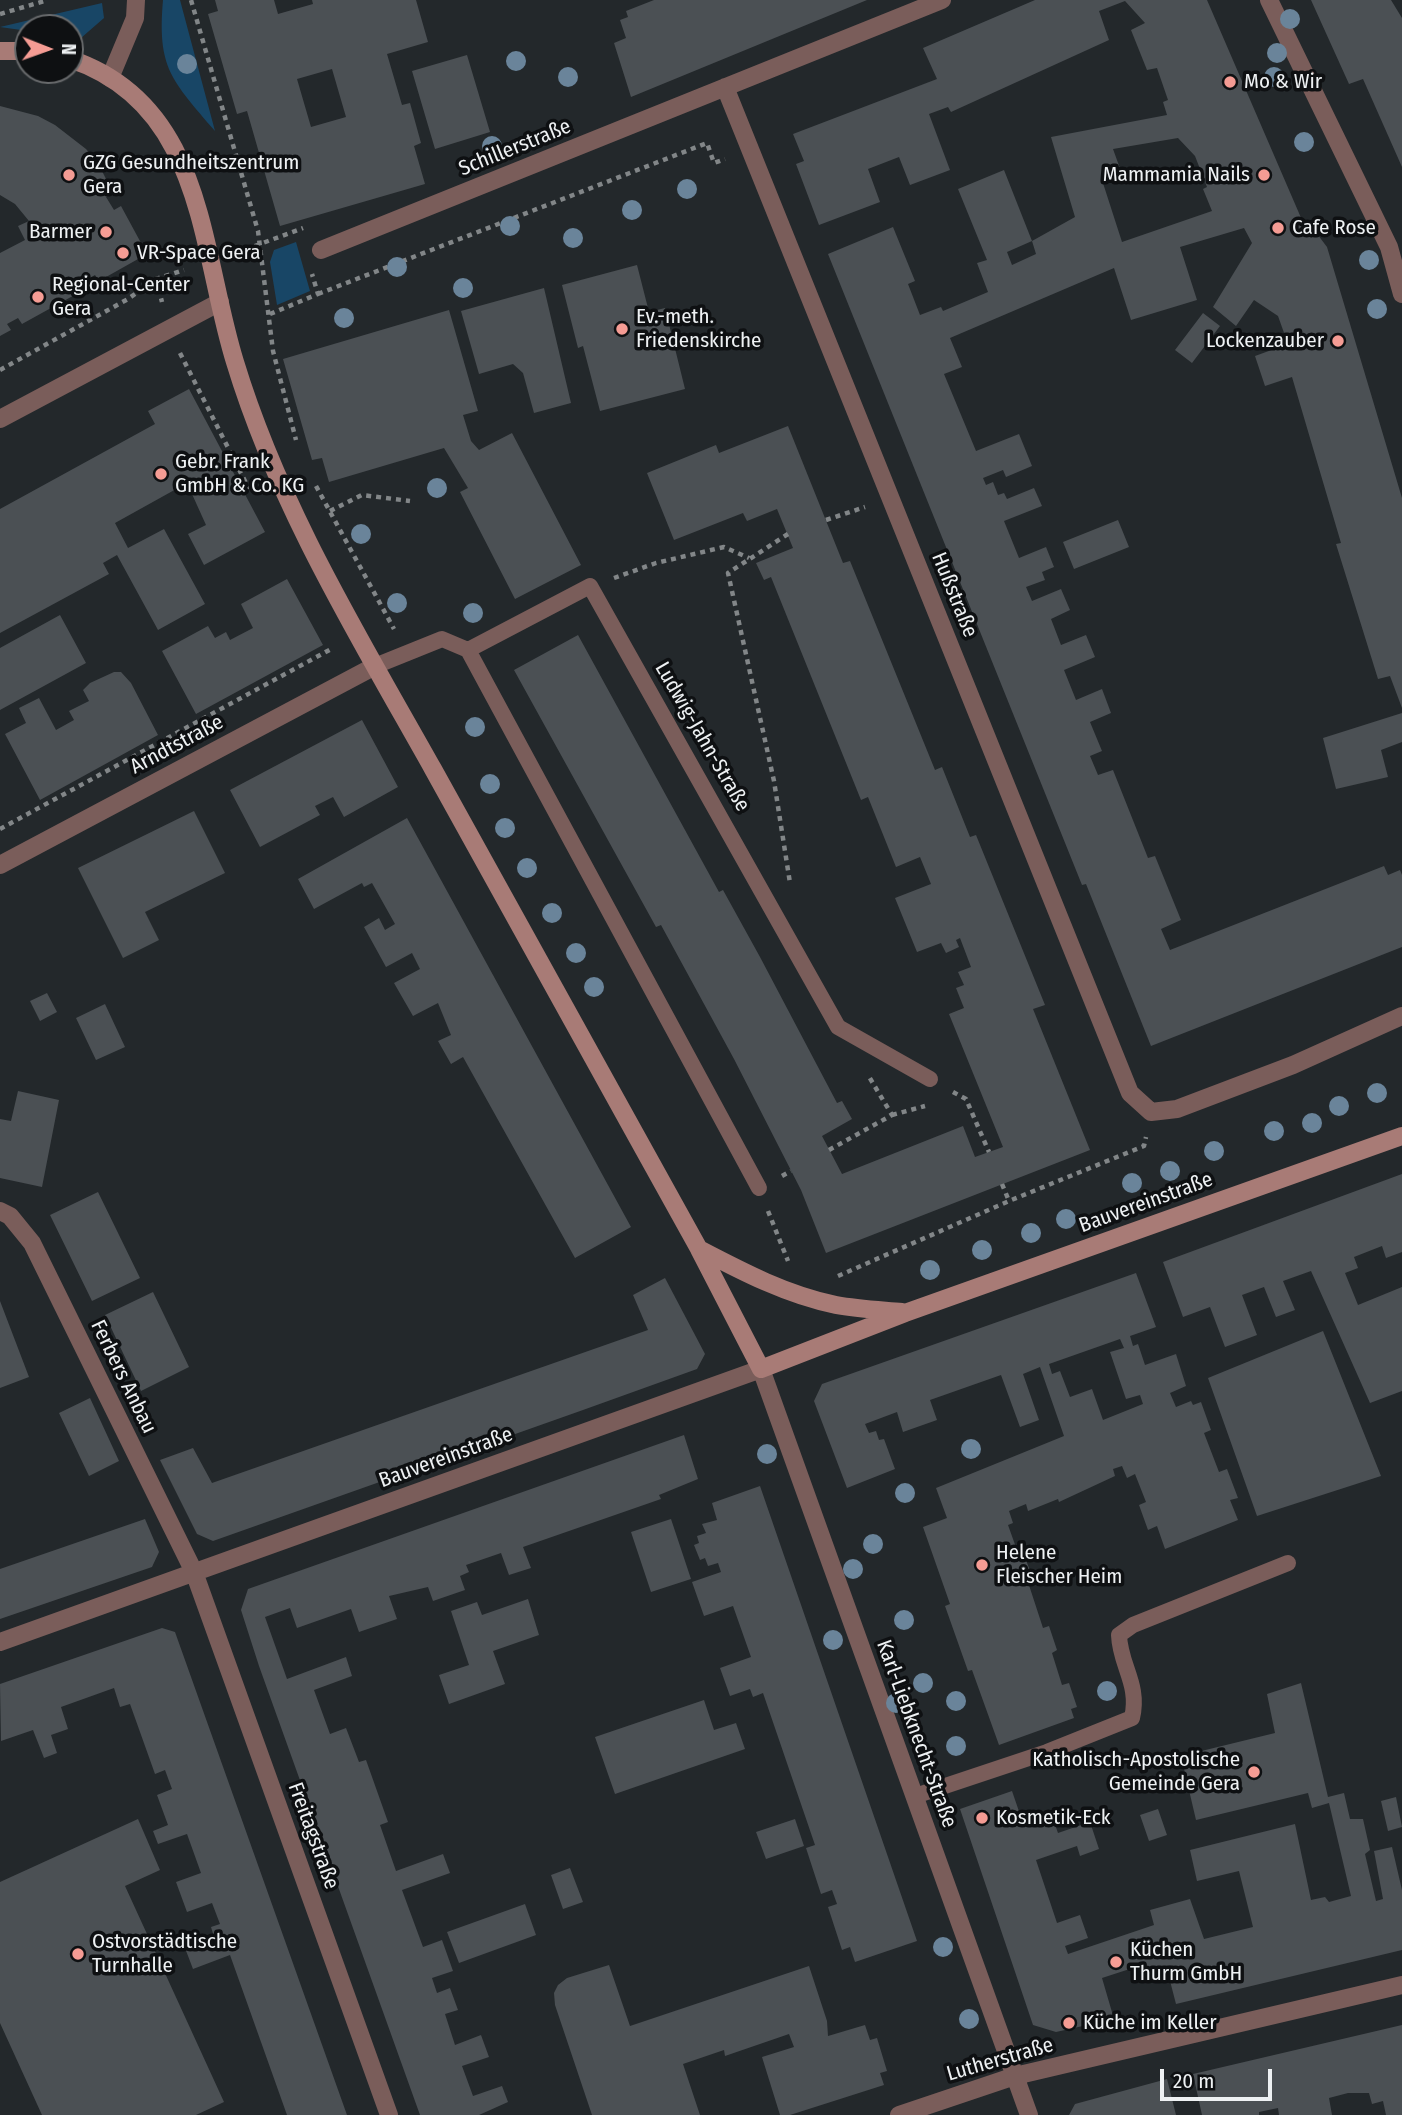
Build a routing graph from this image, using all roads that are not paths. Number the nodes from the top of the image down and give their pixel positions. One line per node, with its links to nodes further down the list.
1 (136, 0): 5 (street)
2 (942, 0): 6 (street, Schillerstraße)
3 (1269, 0): 8 (street)
4 (84, 66): 5 (main road)
5 (110, 78): 9 (main road)
6 (725, 87): 7 (street, Schillerstraße); 14 (street, Hußstraße)
7 (321, 250)
8 (1402, 294)
9 (220, 302): 10 (street); 12 (main road)
10 (0, 419)
11 (468, 650): 12 (lane); 15 (lane, Ludwig-Jahn-Straße); 17 (lane)
12 (376, 666): 13 (street, Arndtstraße); 19 (main road)
13 (0, 865)
14 (1402, 1016)
15 (930, 1079)
16 (1402, 1136): 20 (main road, Bauvereinstraße)
17 (759, 1188)
18 (0, 1211): 23 (street, Ferbers Anbau)
19 (699, 1249): 20 (main road, Bauvereinstraße); 21 (main road)
20 (905, 1313): 21 (main road, Bauvereinstraße)
21 (761, 1369): 23 (street, Bauvereinstraße); 25 (street, Karl-Liebknecht-Straße)
22 (1289, 1563): 25 (lane)
23 (194, 1572): 24 (street, Bauvereinstraße); 28 (street, Freitagstraße)
24 (0, 1642)
25 (915, 1796): 27 (street, Karl-Liebknecht-Straße)
26 (1402, 1985): 27 (street, Lutherstraße)
27 (1015, 2076): 29 (street, Lutherstraße); 30 (street, Karl-Liebknecht-Straße)
28 (389, 2115)
29 (899, 2115)
30 (1029, 2115)

